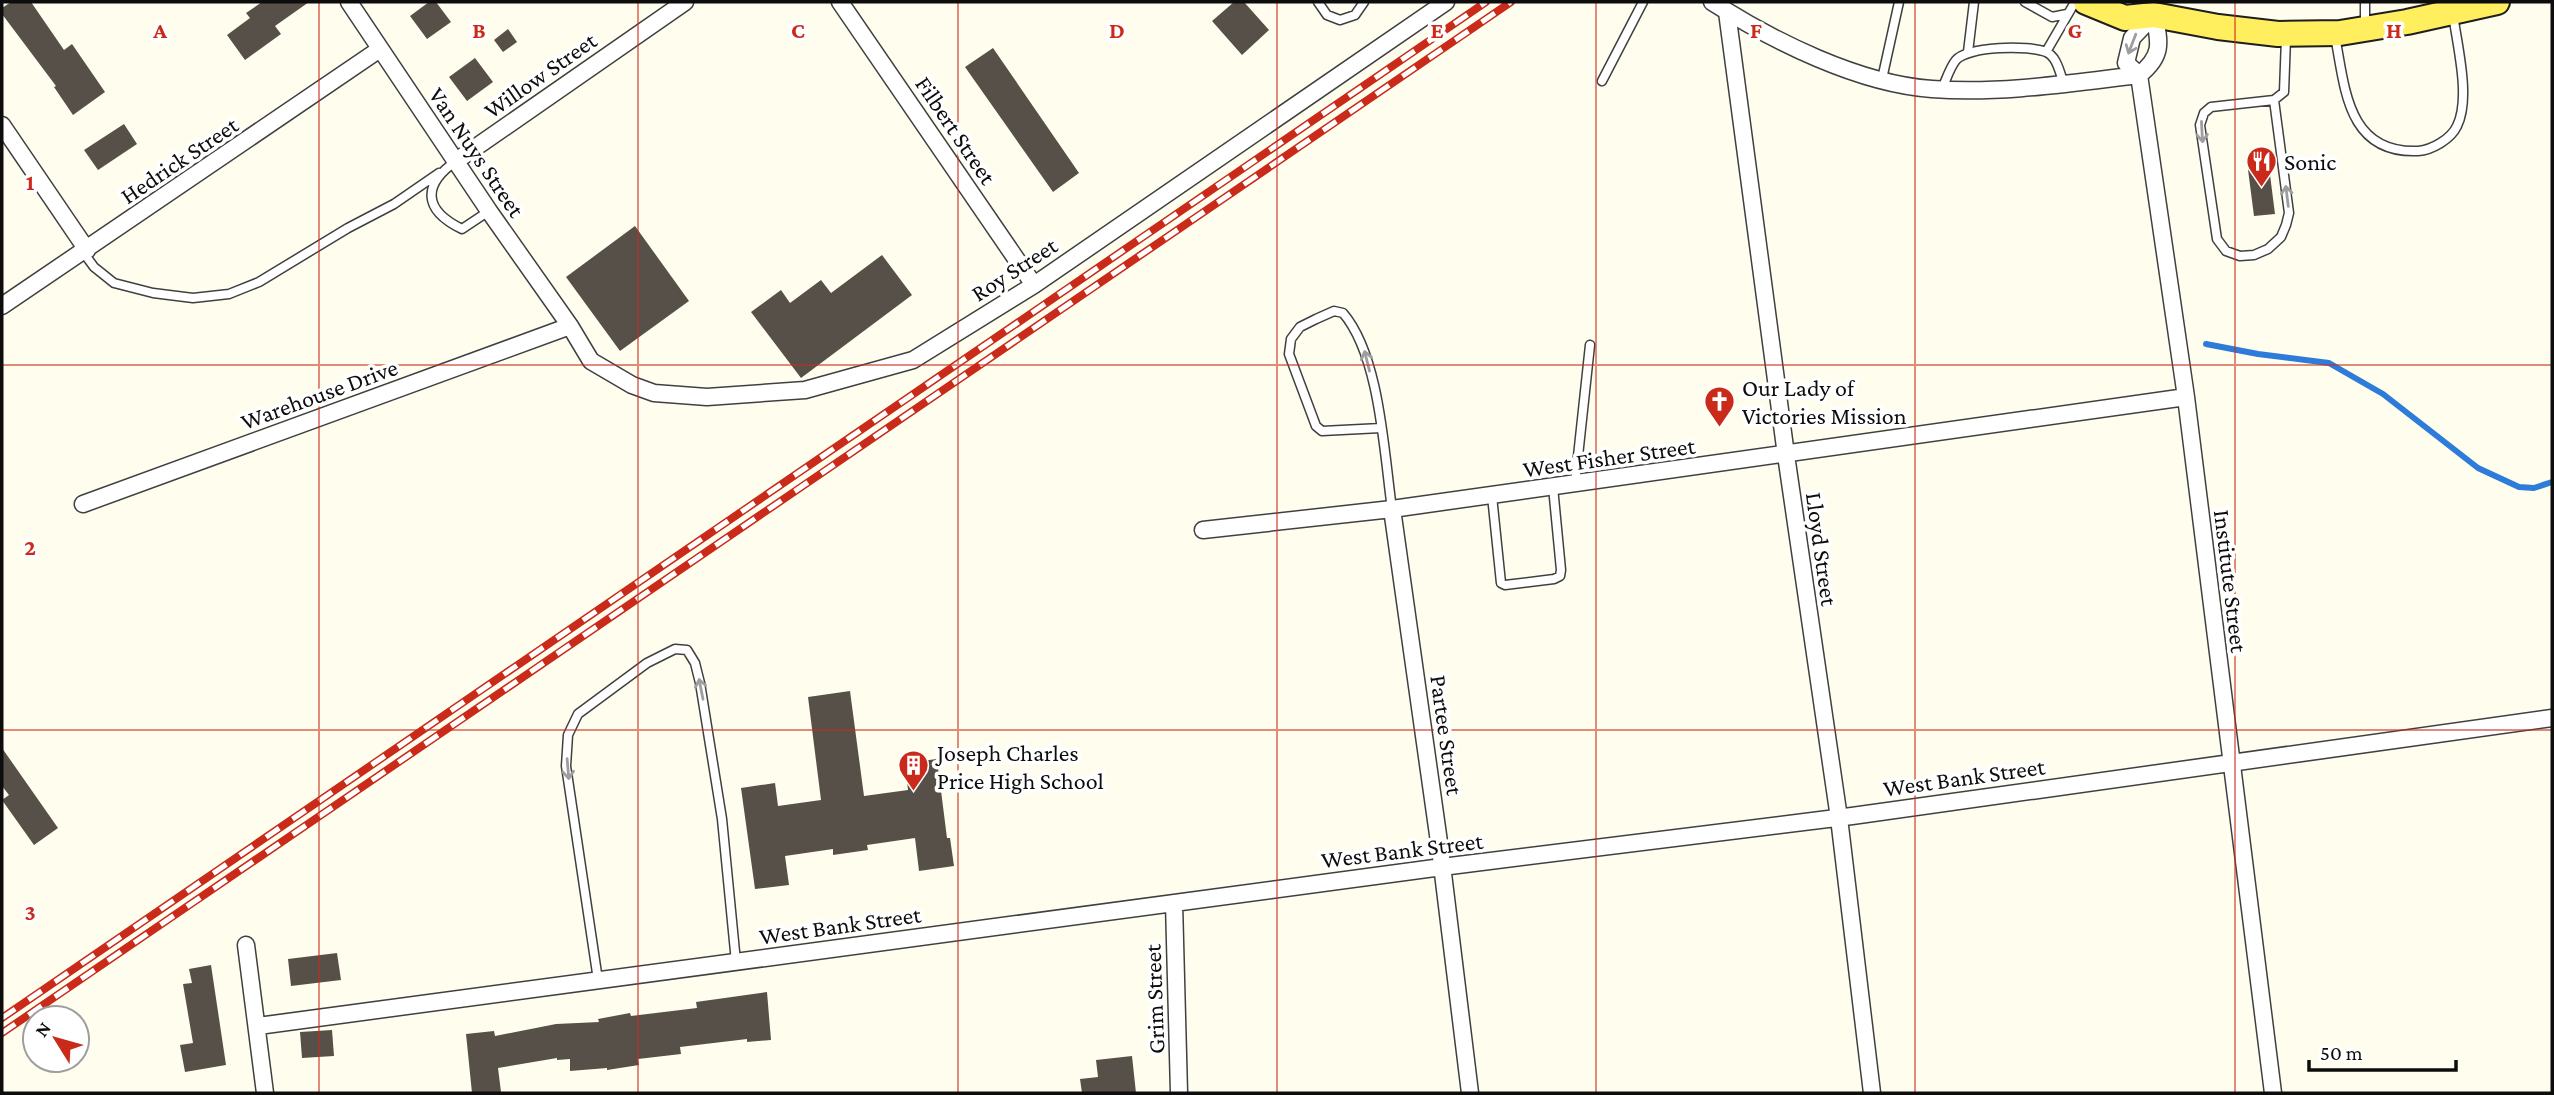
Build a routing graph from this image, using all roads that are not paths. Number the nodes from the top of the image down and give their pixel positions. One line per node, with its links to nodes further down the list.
1 (349, 2): 22 (street, Van Nuys Street)
2 (685, 2): 32 (street, Willow Street)
3 (840, 2): 36 (street, Filbert Street)
4 (1318, 2): 5 (lane)
5 (1364, 2)
6 (1446, 2): 36 (street, Roy Street)
7 (1643, 2): 27 (lane)
8 (1712, 2): 17 (street)
9 (1899, 2): 26 (lane)
10 (1974, 2): 23 (lane)
11 (2025, 2): 15 (lane)
12 (2075, 2): 15 (lane)
13 (2365, 2): 19 (lane)
14 (2497, 2): 18 (main road)
15 (2077, 8): 16 (main road); 24 (lane)
16 (2150, 8): 21 (main road); 25 (street); 25 (street, Institute Street, one-way to 25)
17 (1727, 12): 26 (street); 42 (street, Lloyd Street)
18 (2453, 12): 19 (main road); 20 (lane)
19 (2365, 28): 20 (main road)
20 (2335, 33): 21 (main road)
21 (2287, 34): 30 (lane)
22 (380, 49): 32 (street, Van Nuys Street); 35 (street, Hedrick Street)
23 (1968, 52): 24 (lane); 29 (lane)
24 (2046, 52): 28 (lane)
25 (2139, 75): 28 (street); 40 (street, Institute Street)
26 (1882, 79): 29 (street)
27 (1602, 81)
28 (2064, 84): 29 (street)
29 (1942, 89)
30 (2274, 100): 30 (lane, one-way to 30)
31 (2, 125): 35 (street)
32 (456, 161): 33 (lane); 34 (street, Van Nuys Street)
33 (439, 173): 34 (lane); 35 (lane)
34 (489, 211): 38 (street, Van Nuys Street)
35 (85, 251): 37 (street, Hedrick Street)
36 (1034, 285): 38 (street, Roy Street)
37 (2, 306)
38 (570, 326): 46 (street, Warehouse Drive)
39 (1590, 345): 43 (lane)
40 (2186, 397): 42 (street, West Fisher Street); 50 (street, Institute Street)
41 (1381, 428): 41 (lane, one-way to 41); 47 (lane)
42 (1786, 455): 43 (street, West Fisher Street); 51 (street, Lloyd Street)
43 (1575, 484): 44 (street, West Fisher Street)
44 (1553, 487): 45 (street, West Fisher Street); 45 (lane)
45 (1492, 496): 47 (street, West Fisher Street)
46 (83, 504)
47 (1392, 509): 48 (street, West Fisher Street); 52 (street, Partee Street)
48 (1203, 530)
49 (2552, 718): 50 (street, West Bank Street)
50 (2231, 764): 51 (street, West Bank Street); 62 (street, Institute Street)
51 (1839, 818): 52 (street, West Bank Street); 61 (street, Lloyd Street)
52 (1442, 867): 53 (street, West Bank Street); 60 (street, Partee Street)
53 (1174, 903): 55 (street, West Bank Street); 59 (street, Grim Street)
54 (246, 945): 57 (street)
55 (736, 962): 56 (street, West Bank Street); 56 (lane, one-way to 56)
56 (598, 980): 57 (street, West Bank Street)
57 (258, 1026): 58 (street)
58 (265, 1093)
59 (1179, 1093)
60 (1470, 1093)
61 (1872, 1093)
62 (2273, 1093)

